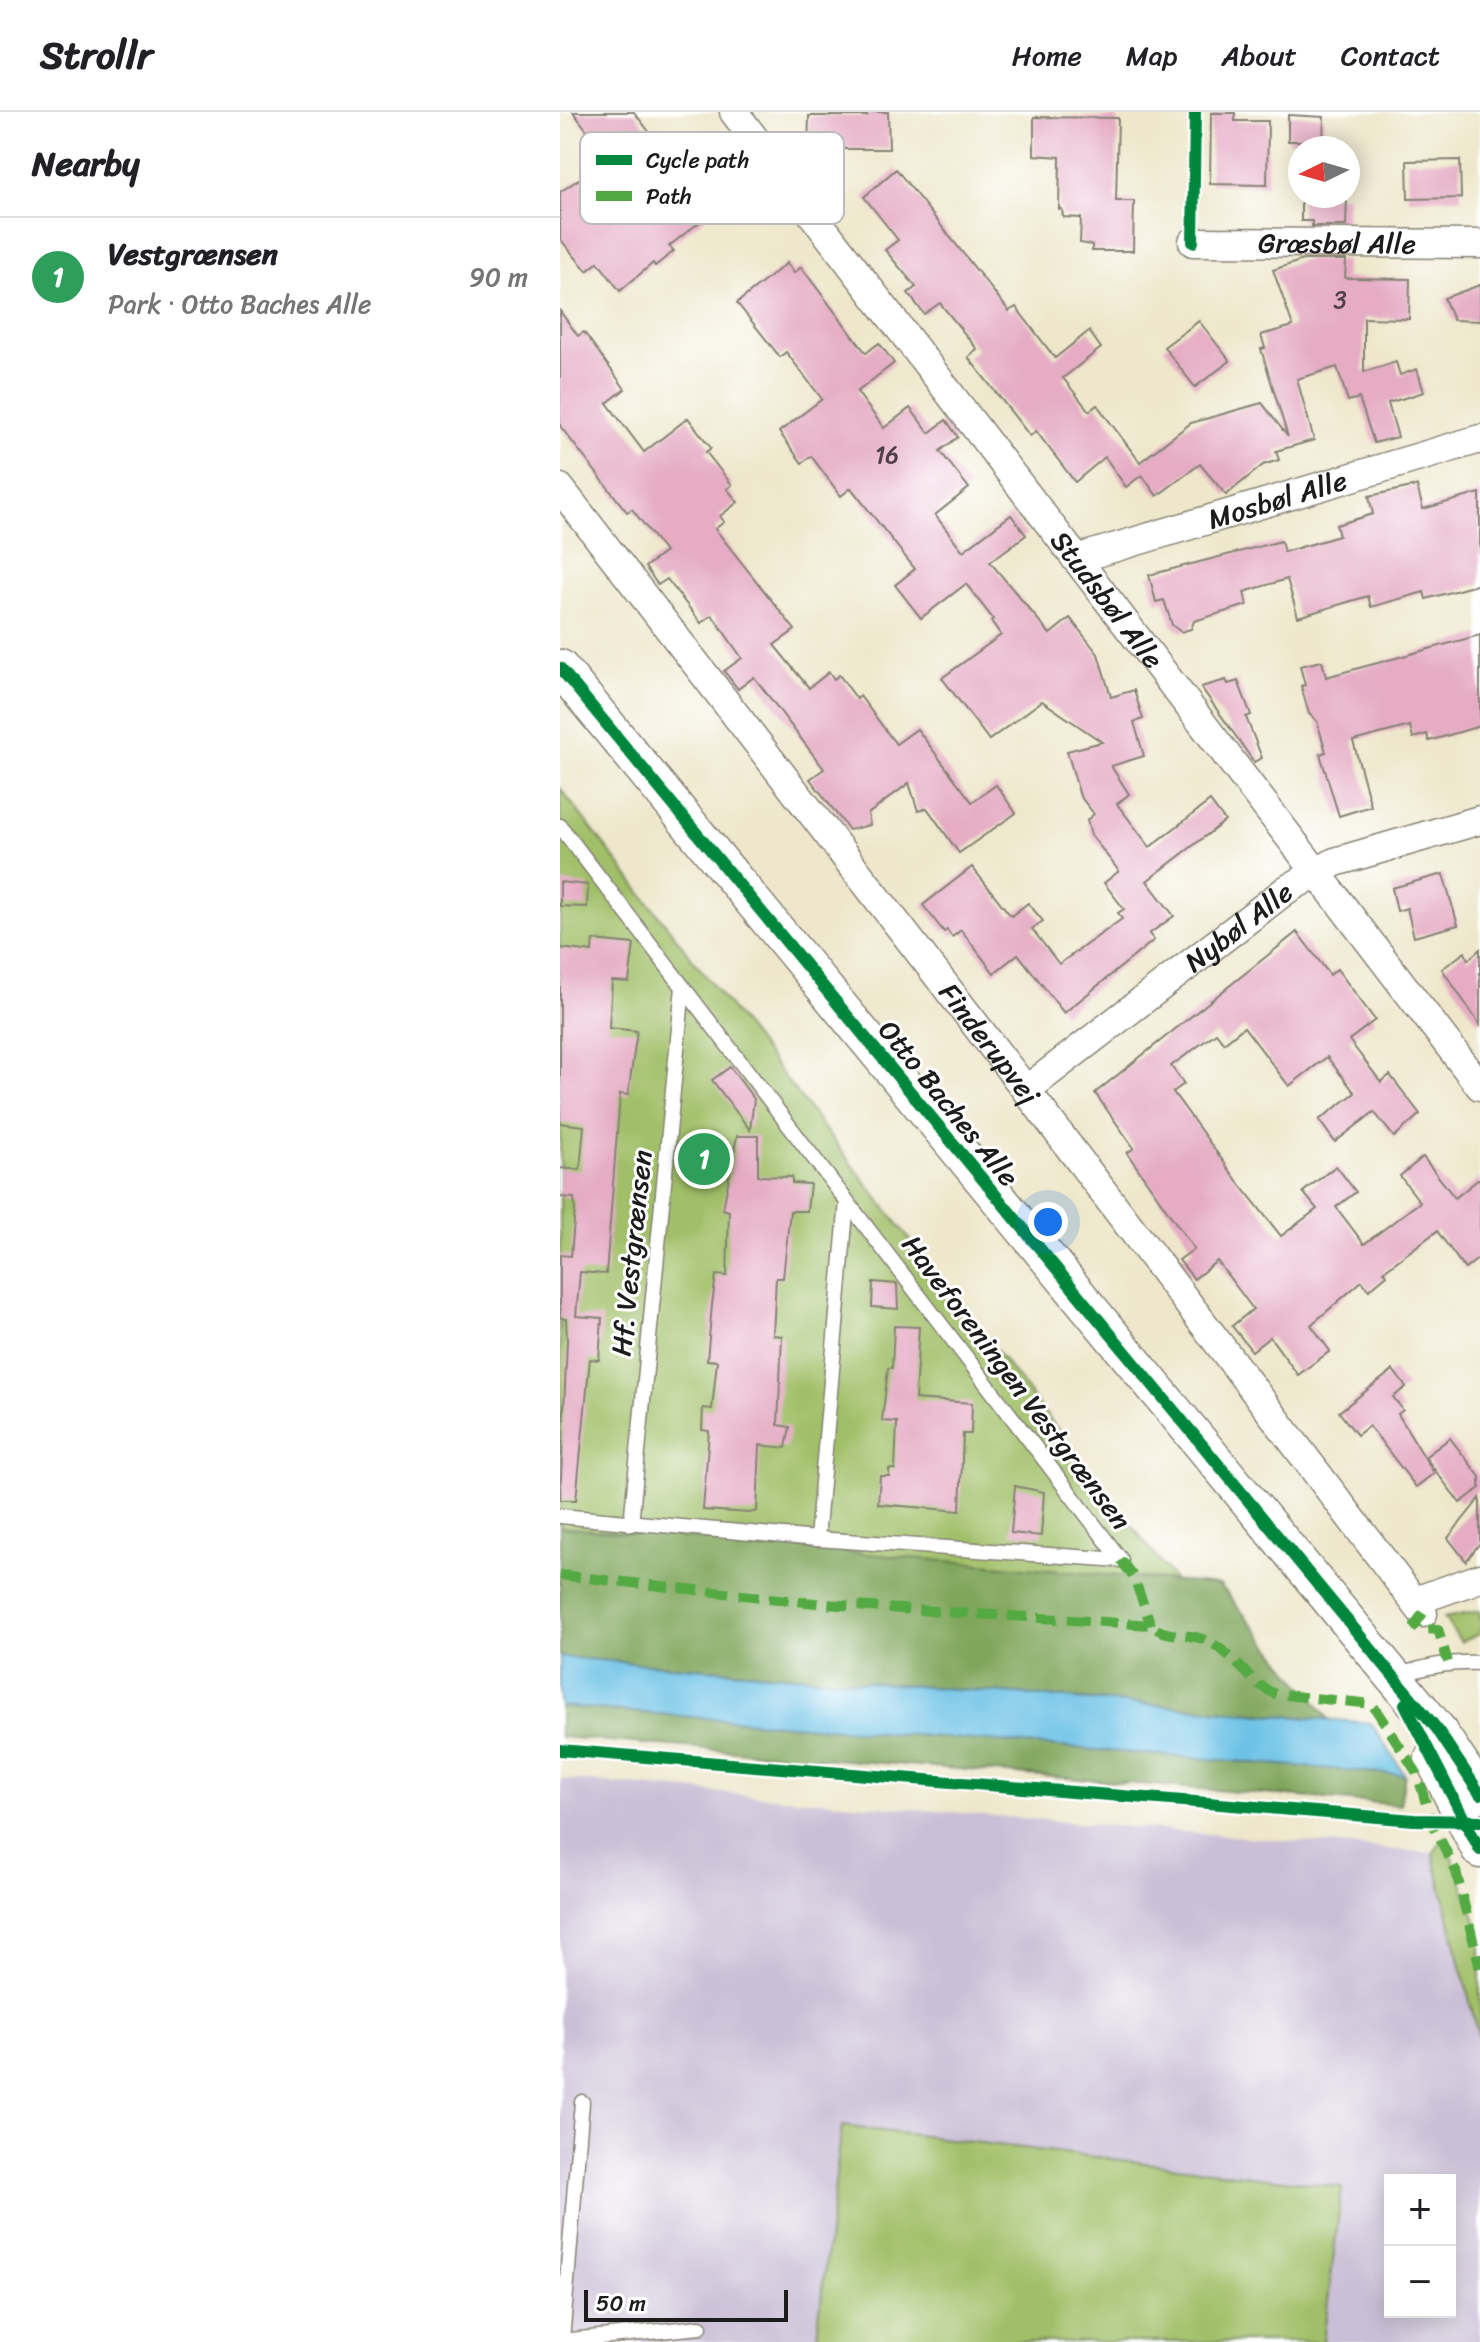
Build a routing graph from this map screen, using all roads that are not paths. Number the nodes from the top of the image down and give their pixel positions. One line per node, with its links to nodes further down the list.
1 (734, 112): 2 (street, Studsbøl Alle)
2 (749, 132)
3 (820, 224): 8 (street, Studsbøl Alle)
4 (1193, 242): 5 (street, Græsbøl Alle)
5 (1480, 244)
6 (1480, 439): 8 (street, Mosbøl Alle)
7 (560, 488): 15 (street, Finderupvej)
8 (1076, 559): 12 (street, Studsbøl Alle)
9 (560, 668): 22 (street, Otto Baches Alle)
10 (1480, 820): 12 (street, Nybøl Alle)
11 (560, 826): 13 (lane, Haveforeningen Vestgrænsen)
12 (1318, 872): 14 (street, Studsbøl Alle); 15 (street, Nybøl Alle)
13 (683, 987): 16 (lane, Haveforeningen Vestgrænsen); 18 (lane, Hf. Vestgrænsen)
14 (1480, 1086)
15 (1026, 1090): 20 (street, Finderupvej)
16 (847, 1201): 19 (lane); 19 (lane, Haveforeningen Vestgrænsen)
17 (560, 1516): 18 (lane, Haveforeningen Vestgrænsen)
18 (631, 1524): 19 (lane, Haveforeningen Vestgrænsen)
19 (817, 1539)
20 (1480, 1578)
21 (1480, 1663): 22 (lane)
22 (1392, 1679): 23 (street, Otto Baches Alle)
23 (1475, 1822)
24 (582, 2102): 26 (lane)
25 (700, 2327): 26 (lane)
26 (561, 2341)

